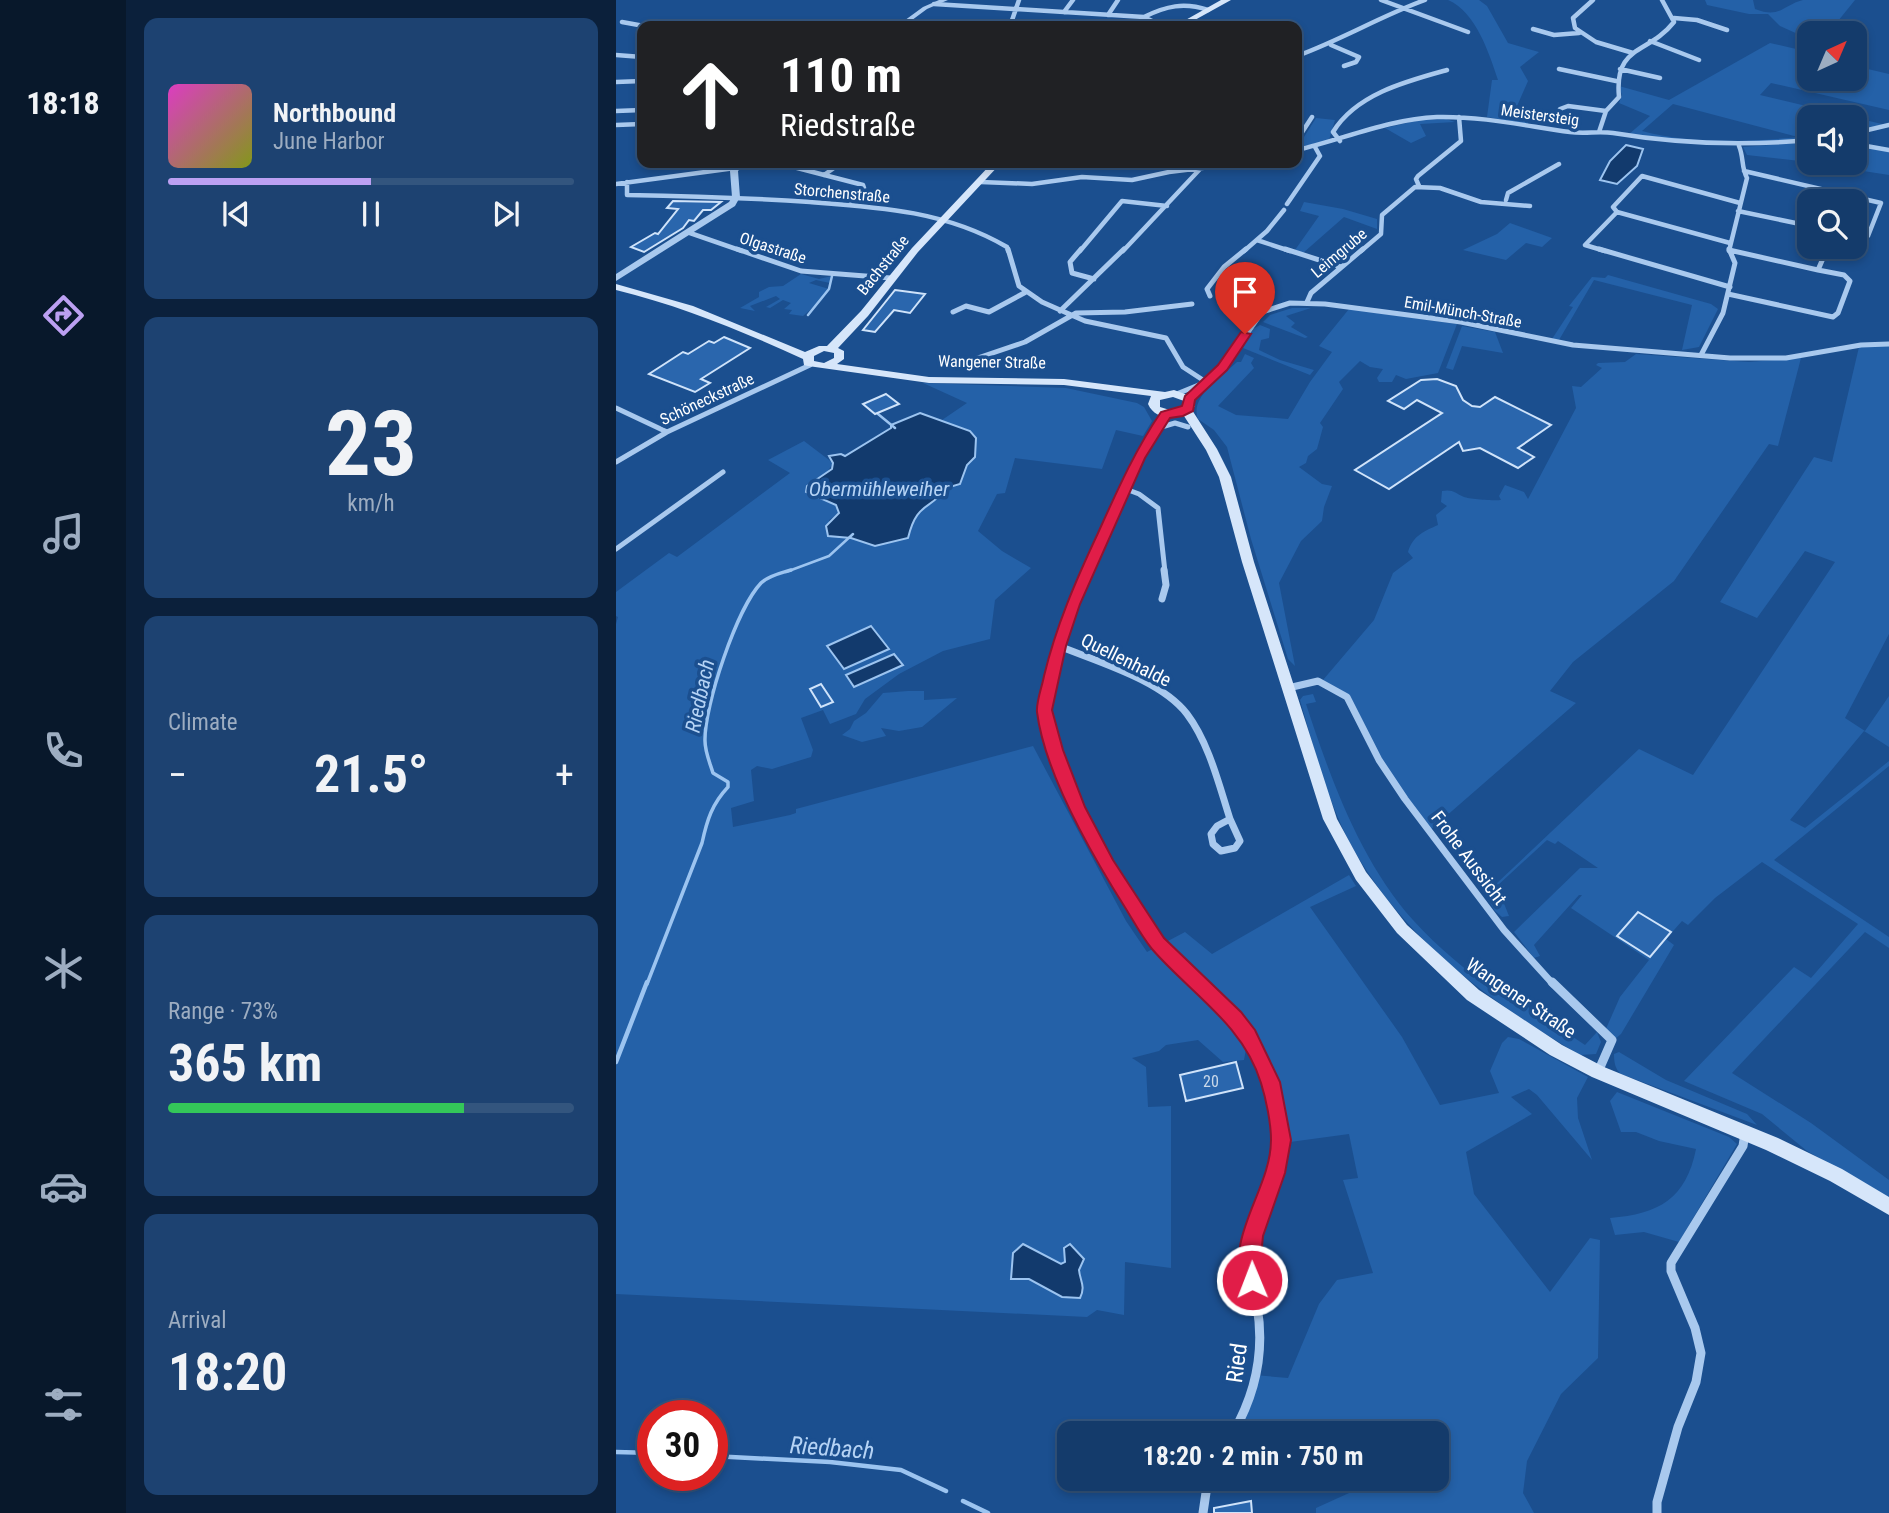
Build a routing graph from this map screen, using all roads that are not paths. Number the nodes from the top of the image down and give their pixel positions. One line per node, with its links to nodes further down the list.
1 (924, 0): 14 (street)
2 (945, 0): 14 (street)
3 (1020, 0): 16 (street)
4 (1073, 0): 18 (street)
5 (1118, 0): 19 (street)
6 (1227, 0): 17 (main road)
7 (1381, 0): 15 (street)
8 (1425, 0): 15 (street)
9 (1583, 0): 13 (street)
10 (1662, 0): 21 (street)
11 (1174, 1): 12 (street); 20 (street)
12 (1191, 1): 17 (street)
13 (1592, 1): 31 (street)
14 (934, 4): 16 (street); 22 (street)
15 (1403, 8): 30 (street); 33 (street)
16 (1016, 10): 18 (street); 23 (street)
17 (1208, 10): 25 (main road)
18 (1064, 12): 19 (street)
19 (1108, 15): 20 (street)
20 (1144, 17): 24 (street)
21 (1674, 18): 29 (street); 32 (street)
22 (908, 21)
23 (1012, 21)
24 (1152, 21)
25 (1189, 21)
26 (622, 22): 27 (street)
27 (637, 25)
28 (1533, 29): 31 (street)
29 (1727, 30)
30 (1468, 32)
31 (1579, 33): 34 (street)
32 (1650, 41): 34 (street); 38 (street)
33 (1331, 45): 35 (street); 39 (street)
34 (1633, 53): 41 (street)
35 (1302, 54)
36 (616, 55): 37 (street)
37 (637, 57)
38 (1699, 60)
39 (1344, 66)
40 (1559, 69): 45 (street)
41 (1620, 69): 43 (street); 45 (street)
42 (1447, 70): 59 (street)
43 (1660, 78)
44 (637, 81): 46 (street)
45 (1616, 81): 50 (street)
46 (616, 82)
47 (1560, 109): 50 (street)
48 (637, 110): 49 (street)
49 (616, 111)
50 (1606, 111): 58 (street)
51 (1312, 117): 57 (street)
52 (1459, 117): 58 (street, Meistersteig); 59 (street, Meistersteig); 78 (street, Leimgrube)
53 (637, 124): 54 (street)
54 (616, 125)
55 (1889, 125): 56 (street)
56 (1867, 130)
57 (1302, 132)
58 (1599, 132): 61 (street, Meistersteig)
59 (1340, 141): 63 (street, Meistersteig)
60 (1797, 141): 61 (street, Meistersteig)
61 (1739, 146): 73 (street)
62 (1867, 146): 65 (street)
63 (1315, 147): 64 (street, Meistersteig); 93 (street)
64 (1302, 149)
65 (1889, 150)
66 (1559, 164): 82 (street)
67 (724, 168): 75 (street)
68 (738, 168): 80 (street)
69 (797, 168): 74 (street)
70 (834, 168): 74 (street)
71 (993, 168): 76 (main road, Bachstraße)
72 (1201, 168): 76 (street); 85 (street)
73 (1744, 171): 79 (street); 83 (street)
74 (824, 175): 84 (street)
75 (627, 182): 77 (street); 80 (street, Storchenstraße)
76 (981, 182): 89 (main road, Bachstraße)
77 (616, 184)
78 (1419, 186): 82 (street); 97 (street, Leimgrube)
79 (1824, 189)
80 (736, 197): 84 (street, Storchenstraße); 91 (street)
81 (1867, 199): 92 (street)
82 (1506, 200): 86 (street)
83 (1740, 203): 87 (street); 88 (street)
84 (850, 205): 89 (street, Storchenstraße)
85 (1167, 206): 101 (street); 101 (street)
86 (1530, 206)
87 (1738, 211): 90 (street); 94 (street)
88 (1618, 212): 94 (street); 103 (street)
89 (944, 219): 100 (main road, Bachstraße); 104 (street, Storchenstraße)
90 (1797, 223)
91 (690, 233): 99 (street); 100 (street, Olgastraße)
92 (1867, 236)
93 (1257, 240): 97 (street); 106 (street)
94 (1730, 243): 95 (street)
95 (1729, 250): 98 (street); 103 (street)
96 (1823, 259): 98 (street)
97 (1341, 267): 107 (street, Leimgrube)
98 (1818, 270): 105 (street)
99 (616, 278)
100 (891, 278): 113 (main road, Bachstraße)
101 (1094, 279): 109 (street)
102 (616, 287): 115 (main road)
103 (1730, 287): 105 (street)
104 (1026, 292): 109 (street); 110 (street)
105 (1728, 295): 114 (street)
106 (1210, 296)
107 (1307, 302): 114 (street, Emil-Münch-Straße); 119 (street, Emil-Münch-Straße)
108 (1192, 304): 111 (street)
109 (1060, 311): 111 (street)
110 (953, 312)
111 (1070, 315): 116 (street); 119 (street)
112 (1889, 344): 114 (street, Emil-Münch-Straße)
113 (837, 353): 115 (main road); 117 (main road); 118 (main road, Wangener Straße)
114 (1701, 355)
115 (811, 357): 117 (main road, Wangener Straße); 128 (street, Schöneckstraße)
116 (960, 364)
117 (829, 366): 118 (main road, Wangener Straße)
118 (858, 370): 120 (main road, Wangener Straße)
119 (1206, 382): 122 (street, Emil-Münch-Straße); 122 (street, Emil-Münch-Straße)
120 (1126, 391): 121 (main road, Wangener Straße); 123 (main road, Wangener Straße)
121 (1161, 394): 122 (main road, Wangener Straße); 123 (main road)
122 (1185, 401): 125 (main road); 127 (main road, Wangener Straße)
123 (1153, 404): 125 (main road, Wangener Straße)
124 (616, 408): 128 (street)
125 (1168, 414): 126 (street, Ried); 127 (main road, Wangener Straße)
126 (1157, 428): 127 (street); 131 (street, Ried)
127 (1194, 430): 135 (main road, Wangener Straße)
128 (667, 432): 129 (street, Schöneckstraße)
129 (616, 462)
130 (723, 472): 132 (street)
131 (1123, 488): 133 (street); 134 (street, Ried)
132 (616, 549)
133 (1162, 599)
134 (1059, 646): 136 (street, Quellenhalde); 140 (street, Ried)
135 (1287, 688): 137 (main road, Wangener Straße); 137 (street, Frohe Aussicht)
136 (1230, 819): 136 (street, Quellenhalde)
137 (1598, 1072): 138 (main road, Wangener Straße)
138 (1745, 1132): 139 (main road, Wangener Straße); 143 (street)
139 (1889, 1207)
140 (1241, 1421)
141 (1207, 1491): 142 (street)
142 (1203, 1513)
143 (1657, 1513)

